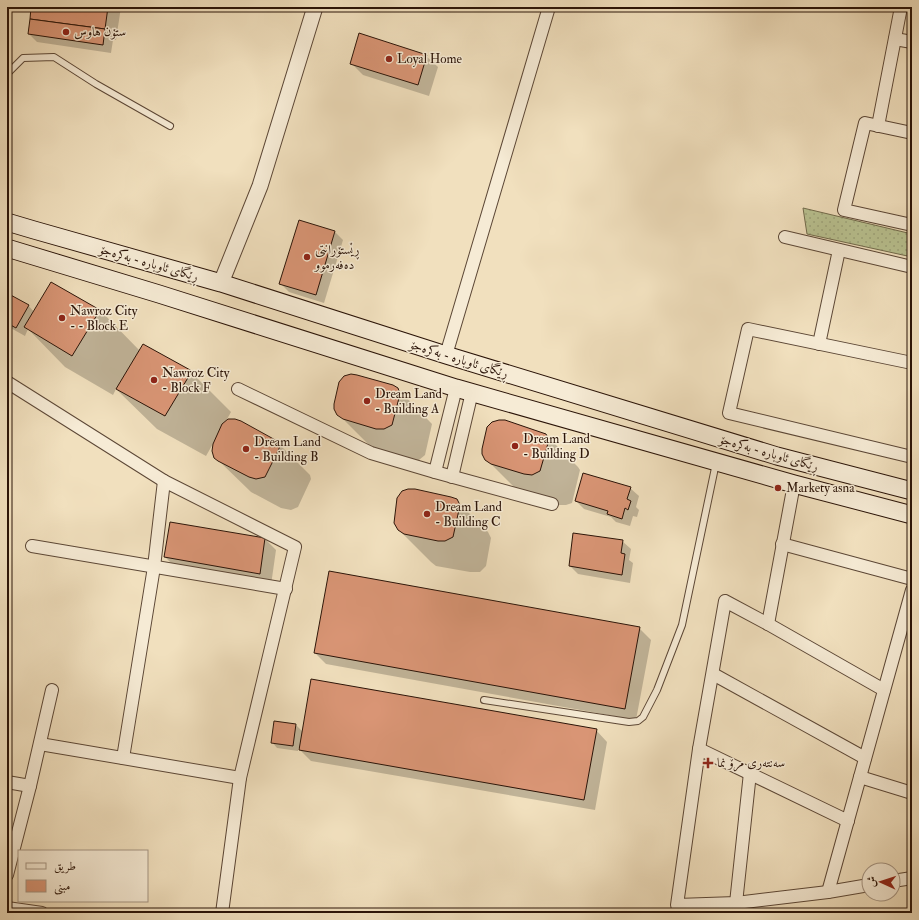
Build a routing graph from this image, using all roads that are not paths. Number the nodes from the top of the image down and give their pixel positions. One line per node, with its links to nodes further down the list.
1 (315, 7): 16 (street)
2 (549, 7): 18 (street)
3 (901, 7): 4 (street)
4 (895, 39): 5 (street); 8 (street)
5 (912, 42)
6 (7, 74): 7 (lane)
7 (170, 126)
8 (878, 126): 9 (street); 11 (street)
9 (912, 134)
10 (7, 222): 16 (main road, ڕێگای ئاوبارە - بەکرەجۆ)
11 (912, 225)
12 (785, 237): 14 (street)
13 (7, 248): 22 (main road)
14 (839, 250): 15 (street); 17 (street)
15 (912, 267)
16 (221, 283): 18 (main road, ڕێگای ئاوبارە - بەکرەجۆ)
17 (819, 344): 19 (street); 25 (street)
18 (446, 355): 23 (main road, ڕێگای ئاوبارە - بەکرەجۆ)
19 (912, 363)
20 (9, 385): 31 (street)
21 (238, 389): 28 (street)
22 (464, 390): 26 (main road); 28 (street); 29 (street)
23 (742, 446): 24 (main road, ڕێگای ئاوبارە - بەکرەجۆ); 27 (main road)
24 (777, 456): 30 (main road); 33 (main road, ڕێگای ئاوبارە - بەکرەجۆ)
25 (912, 456)
26 (716, 462): 27 (main road); 47 (lane)
27 (732, 466): 30 (main road)
28 (435, 472): 29 (street)
29 (452, 477): 34 (street)
30 (770, 477): 32 (main road)
31 (164, 481): 38 (street); 40 (street)
32 (794, 484): 35 (main road); 36 (street)
33 (912, 491)
34 (552, 504)
35 (912, 516)
36 (782, 544): 39 (street); 43 (street)
37 (32, 546): 38 (street)
38 (154, 567): 40 (street); 50 (street)
39 (912, 579)
40 (286, 590): 54 (street)
41 (912, 590): 42 (street)
42 (908, 616): 46 (street)
43 (768, 624): 44 (street); 46 (street)
44 (713, 674): 49 (street); 51 (street)
45 (52, 690): 48 (street)
46 (884, 690): 51 (street)
47 (484, 700)
48 (40, 744): 50 (street); 56 (street)
49 (699, 748): 52 (street); 64 (street)
50 (123, 758): 54 (street)
51 (865, 758): 53 (street)
52 (750, 773): 58 (street); 64 (street)
53 (860, 777): 57 (street); 58 (street)
54 (240, 778): 67 (street)
55 (7, 782): 56 (street)
56 (30, 786): 59 (street)
57 (912, 793)
58 (848, 821): 63 (street)
59 (7, 875)
60 (912, 878): 61 (street)
61 (901, 880)
62 (861, 886): 63 (street)
63 (828, 892): 64 (street)
64 (736, 904)
65 (7, 908): 66 (street)
66 (42, 913)
67 (222, 913)

